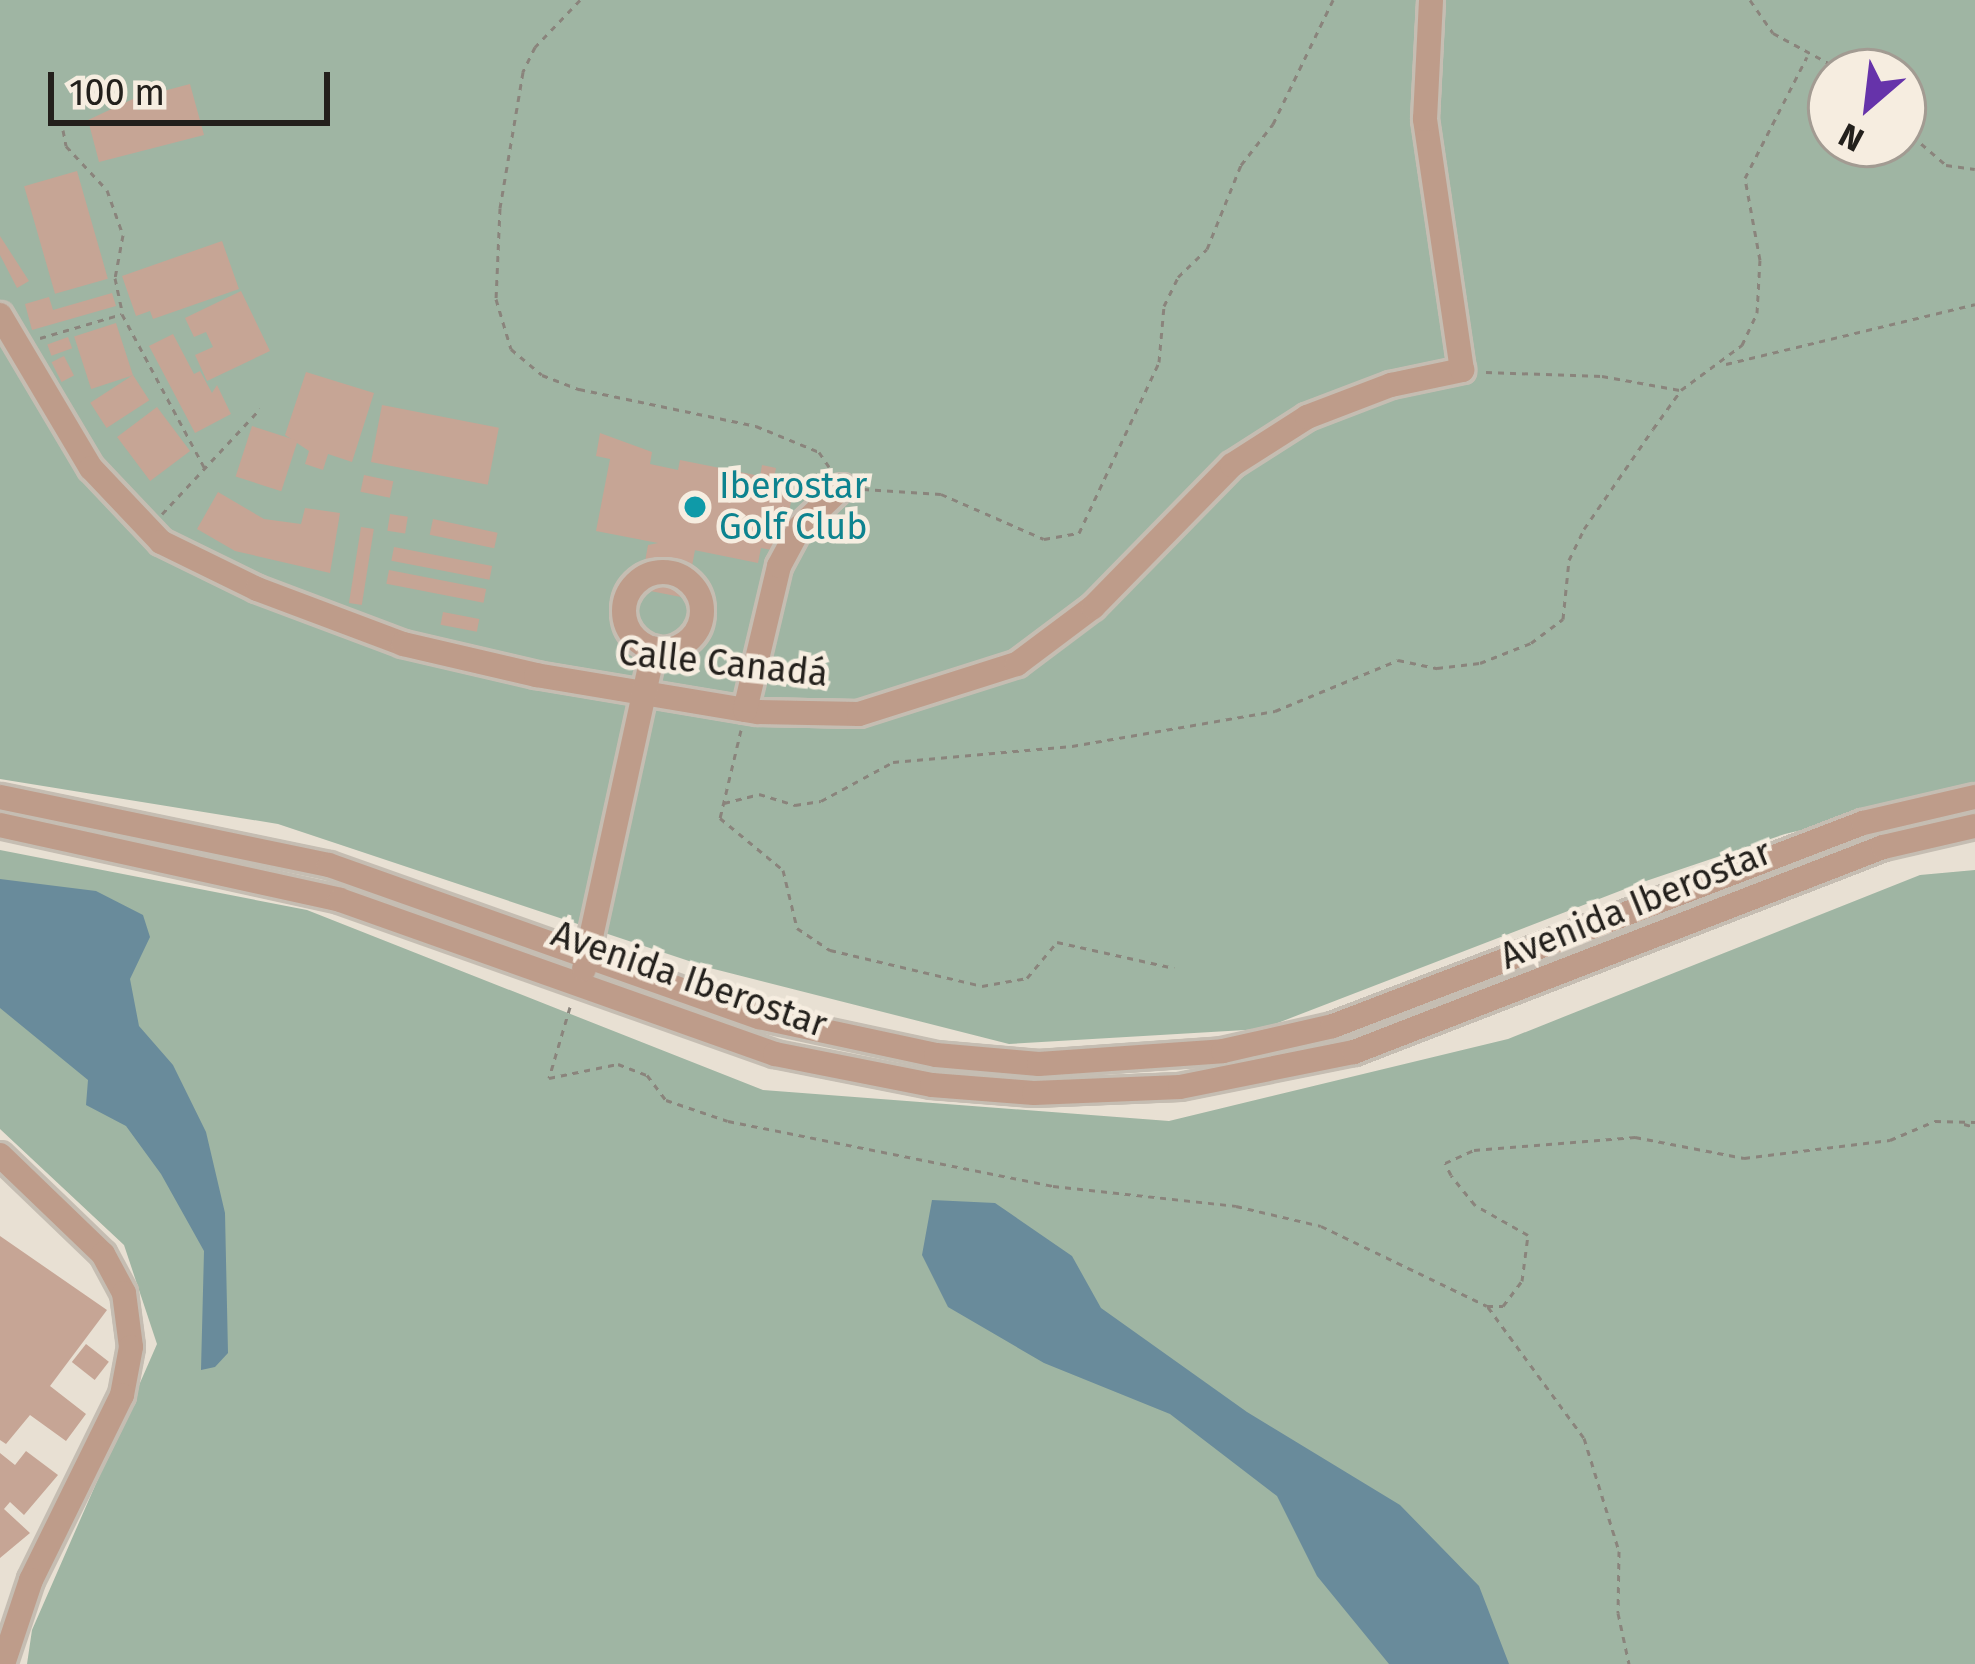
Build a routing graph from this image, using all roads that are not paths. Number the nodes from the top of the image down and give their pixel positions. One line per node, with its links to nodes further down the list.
1 (1431, 0): 6 (street, Calle Canadá)
2 (0, 315): 5 (street, Calle Canadá)
3 (842, 487): 6 (street)
4 (655, 649): 5 (street)
5 (644, 696): 6 (street, Calle Canadá); 11 (street)
6 (745, 710)
7 (0, 797): 11 (street, Avenida Iberostar)
8 (1975, 797): 11 (street, Avenida Iberostar)
9 (0, 826): 12 (street, Avenida Iberostar)
10 (1975, 826): 12 (street, Avenida Iberostar)
11 (588, 953): 12 (street)
12 (580, 982)
13 (0, 1155): 14 (street)
14 (4, 1664)

